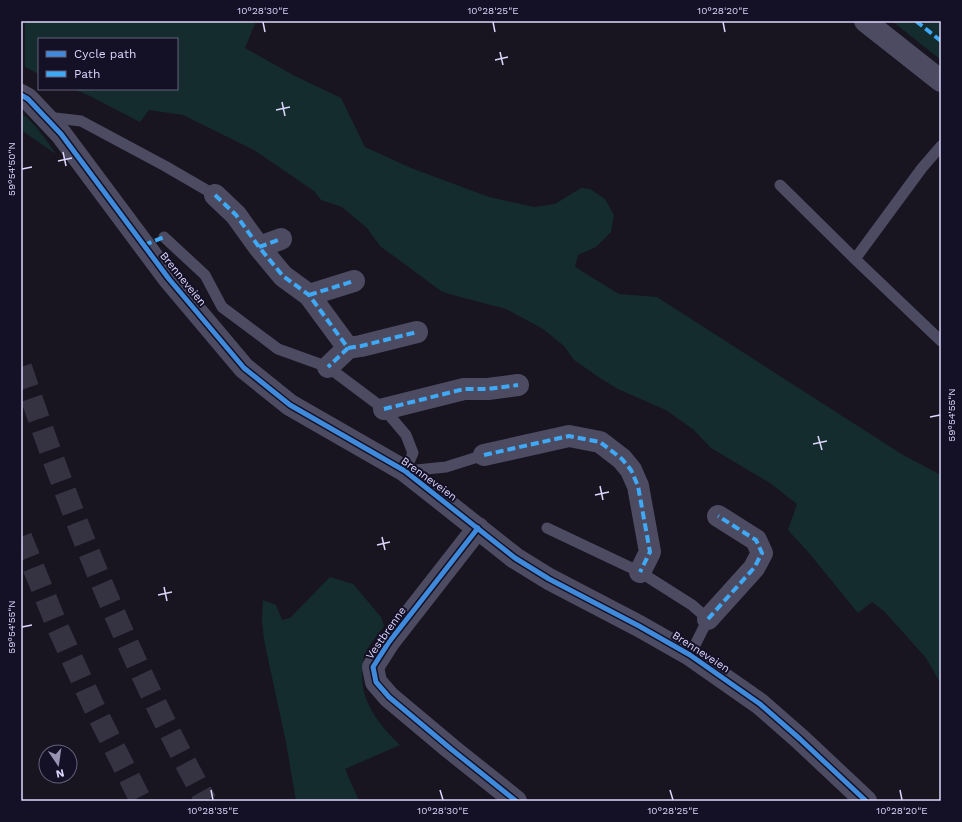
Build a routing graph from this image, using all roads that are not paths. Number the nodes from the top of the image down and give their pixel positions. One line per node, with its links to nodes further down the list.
1 (865, 21): 2 (street)
2 (941, 81)
3 (21, 95): 4 (street, Brenneveien)
4 (47, 117): 7 (lane); 21 (street, Brenneveien)
5 (941, 146): 11 (lane)
6 (780, 185): 11 (lane)
7 (215, 195): 10 (street)
8 (164, 237): 17 (lane, Brenneveien)
9 (281, 239): 10 (street)
10 (259, 247): 13 (street)
11 (855, 259): 15 (lane)
12 (354, 281): 13 (street)
13 (309, 295): 16 (street)
14 (417, 332): 16 (street)
15 (941, 341)
16 (348, 348): 17 (street)
17 (328, 367): 19 (lane, Brenneveien)
18 (518, 385): 19 (street)
19 (384, 409): 21 (lane, Brenneveien)
20 (484, 455): 21 (lane, Brenneveien); 25 (street, Brenneveien)
21 (405, 471): 23 (street, Brenneveien)
22 (718, 516): 26 (street, Brenneveien)
23 (478, 528): 27 (street, Brenneveien); 28 (street, Vestbrenne)
24 (547, 528): 25 (lane)
25 (640, 572): 26 (lane)
26 (708, 619): 27 (lane, Brenneveien)
27 (690, 655): 29 (street, Brenneveien)
28 (516, 801)
29 (866, 801)

